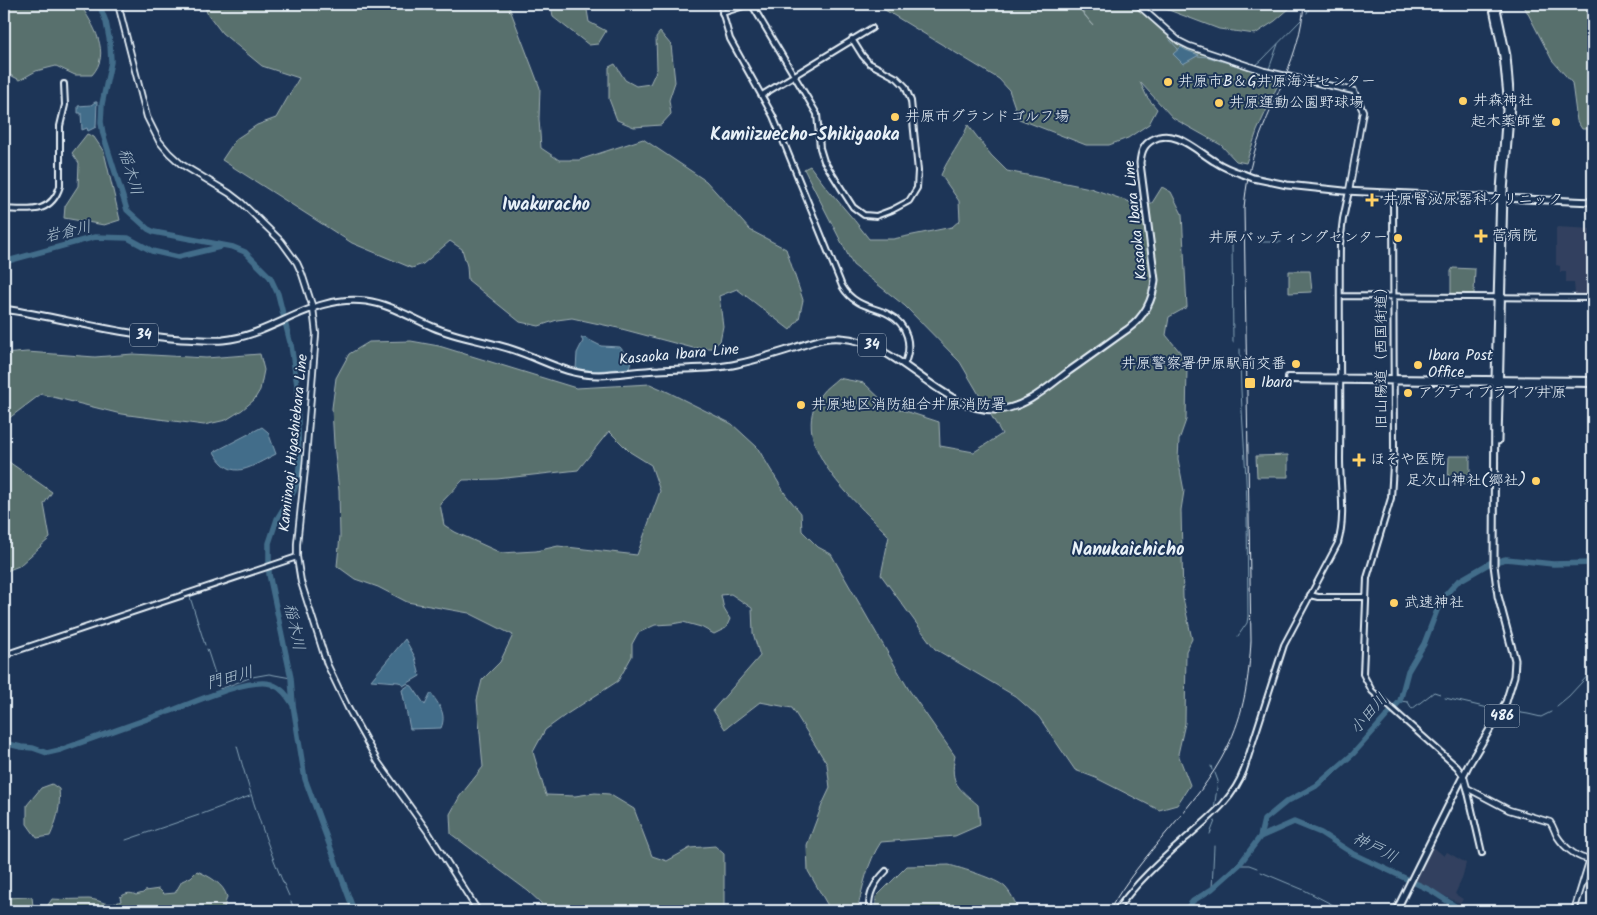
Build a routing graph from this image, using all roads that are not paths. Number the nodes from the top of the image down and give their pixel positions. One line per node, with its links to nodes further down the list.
1 (118, 4): 21 (main road, Kamiinagi Higashiebara Line)
2 (720, 4): 6 (street)
3 (1136, 4): 12 (main road)
4 (1492, 4): 14 (main road)
5 (1496, 4): 14 (main road)
6 (722, 13): 9 (street); 11 (street)
7 (872, 28): 8 (street)
8 (852, 39): 9 (street); 9 (street)
9 (794, 76): 11 (street)
10 (64, 84): 16 (street)
11 (762, 95): 23 (street)
12 (1349, 191): 13 (main road, Kasaoka Ibara Line / 34); 17 (street); 23 (main road, Kasaoka Ibara Line / 34, bridge)
13 (1393, 194): 14 (main road, Kasaoka Ibara Line / 34); 18 (street, 旧山陽道（西国街道）)
14 (1502, 198): 15 (main road, Kasaoka Ibara Line); 19 (main road, 486)
15 (1593, 202)
16 (4, 209)
17 (1340, 296): 18 (street); 25 (street)
18 (1393, 296): 19 (street); 26 (street, 旧山陽道（西国街道）)
19 (1499, 297): 20 (street); 27 (main road, 486)
20 (1593, 298)
21 (313, 308): 22 (main road, Kasaoka Ibara Line / 34); 23 (main road, Kasaoka Ibara Line / 34); 29 (main road, Kamiinagi Higashiebara Line)
22 (4, 309)
23 (904, 365)
24 (1288, 379): 25 (street)
25 (1340, 379): 26 (street); 30 (street)
26 (1394, 380): 27 (street); 31 (street, 旧山陽道（西国街道）)
27 (1497, 381): 28 (street); 33 (main road, 486)
28 (1593, 382)
29 (297, 557): 32 (street); 39 (main road, Kamiinagi Higashiebara Line)
30 (1310, 595): 31 (street); 41 (street)
31 (1366, 597): 33 (street, 旧山陽道（西国街道）)
32 (4, 655)
33 (1464, 778): 34 (main road); 42 (main road, 486)
34 (1467, 788): 36 (street); 37 (main road)
35 (1593, 849): 37 (main road)
36 (1482, 853)
37 (1592, 859): 43 (main road)
38 (886, 871): 40 (street)
39 (478, 911)
40 (869, 911)
41 (1116, 911)
42 (1396, 911)
43 (1574, 911)

